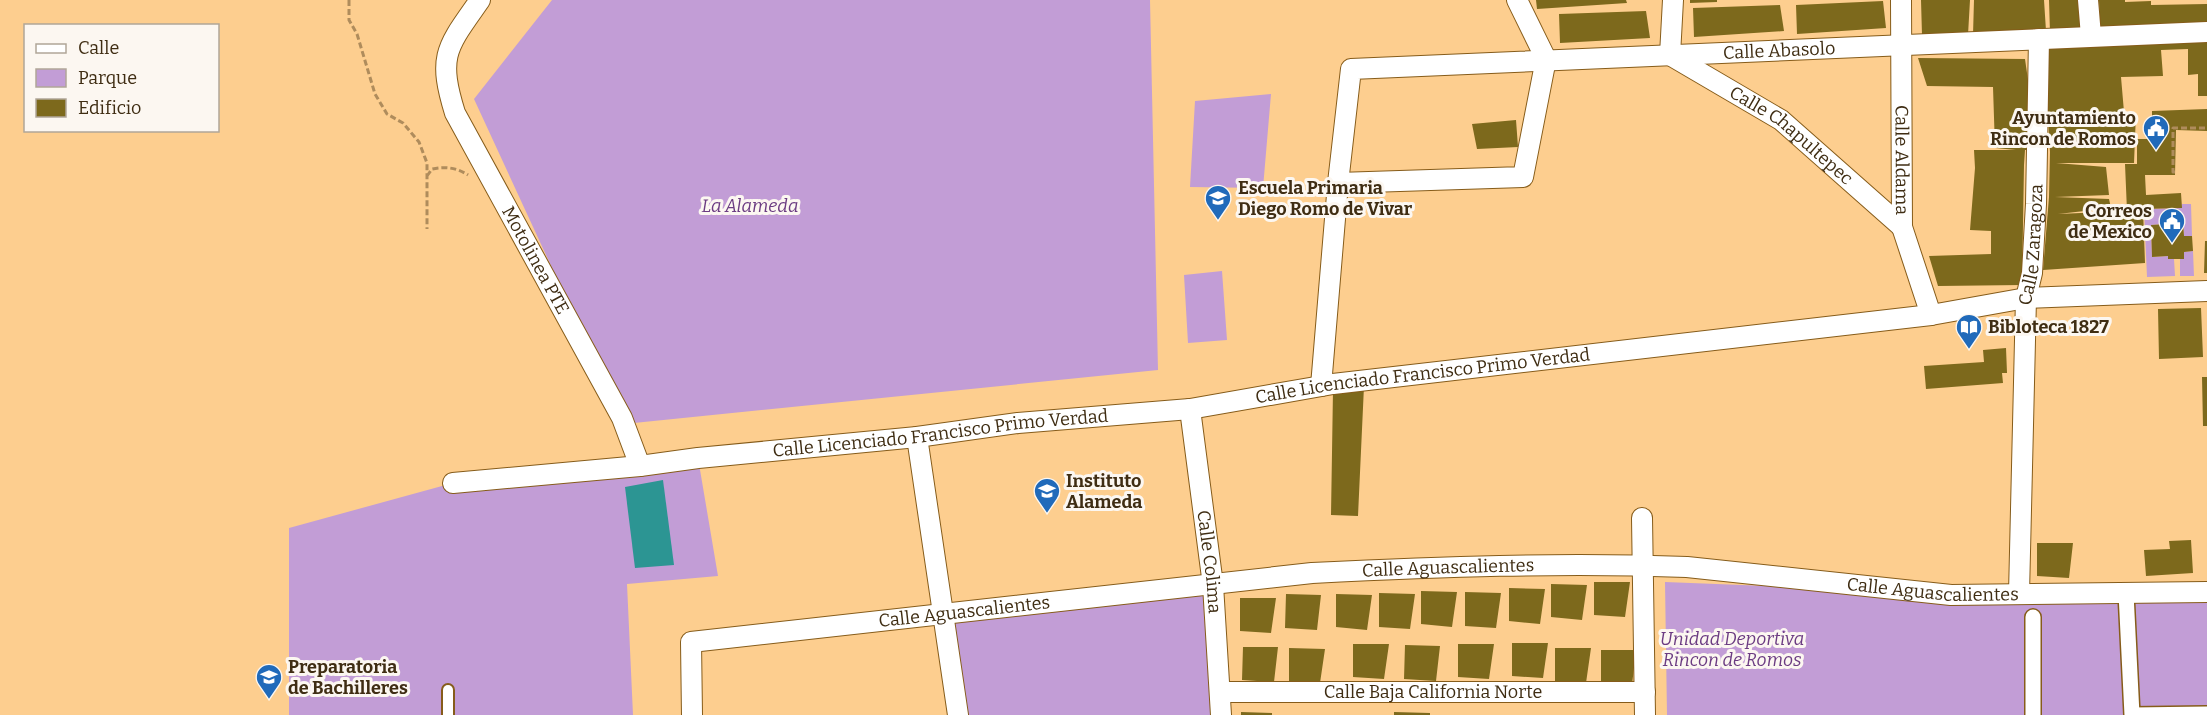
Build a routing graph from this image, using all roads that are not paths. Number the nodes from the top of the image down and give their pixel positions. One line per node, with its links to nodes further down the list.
1 (480, 0): 20 (street, Motolinea PTE)
2 (1517, 0): 11 (street)
3 (1673, 0): 10 (street)
4 (1901, 0): 9 (street, Calle Aldama)
5 (2088, 0): 7 (street)
6 (2207, 32): 7 (street, Calle Abasolo)
7 (2091, 36): 8 (street, Calle Abasolo)
8 (2039, 39): 9 (street, Calle Abasolo); 15 (street, Calle Zaragoza)
9 (1901, 45): 10 (street, Calle Abasolo); 13 (street, Calle Aldama)
10 (1670, 55): 11 (street, Calle Abasolo); 13 (street, Calle Chapultepec)
11 (1546, 59): 12 (street); 12 (street, Calle Abasolo)
12 (1338, 183): 17 (street)
13 (1902, 227): 16 (street, Calle Aldama)
14 (2207, 291): 15 (street, Calle Licenciado Francisco Primo Verdad)
15 (2026, 298): 16 (street, Calle Licenciado Francisco Primo Verdad); 27 (street, Calle Zaragoza)
16 (1931, 315): 17 (street, Calle Licenciado Francisco Primo Verdad)
17 (1321, 386): 18 (street, Calle Licenciado Francisco Primo Verdad)
18 (1190, 409): 19 (street, Calle Licenciado Francisco Primo Verdad); 24 (street, Calle Colima)
19 (917, 436): 20 (street, Calle Licenciado Francisco Primo Verdad); 28 (street)
20 (640, 466): 21 (street, Calle Licenciado Francisco Primo Verdad)
21 (453, 483)
22 (1642, 518): 23 (street)
23 (1644, 565): 24 (street, Calle Aguascalientes); 27 (street, Calle Aguascalientes); 32 (street)
24 (1213, 585): 28 (street, Calle Aguascalientes); 31 (street, Calle Colima)
25 (2207, 592): 26 (street, Calle Aguascalientes)
26 (2127, 593): 27 (street, Calle Aguascalientes); 40 (street)
27 (2019, 594)
28 (943, 613): 35 (street, Calle Aguascalientes); 36 (street)
29 (2033, 617): 39 (street)
30 (448, 690): 34 (lane)
31 (1221, 692): 32 (street, Calle Baja California Norte); 37 (street, Calle Colima)
32 (1645, 692): 38 (street)
33 (2207, 714): 40 (street)
34 (448, 715)
35 (692, 715)
36 (958, 715)
37 (1221, 715)
38 (1645, 715)
39 (2033, 715)
40 (2132, 715)

